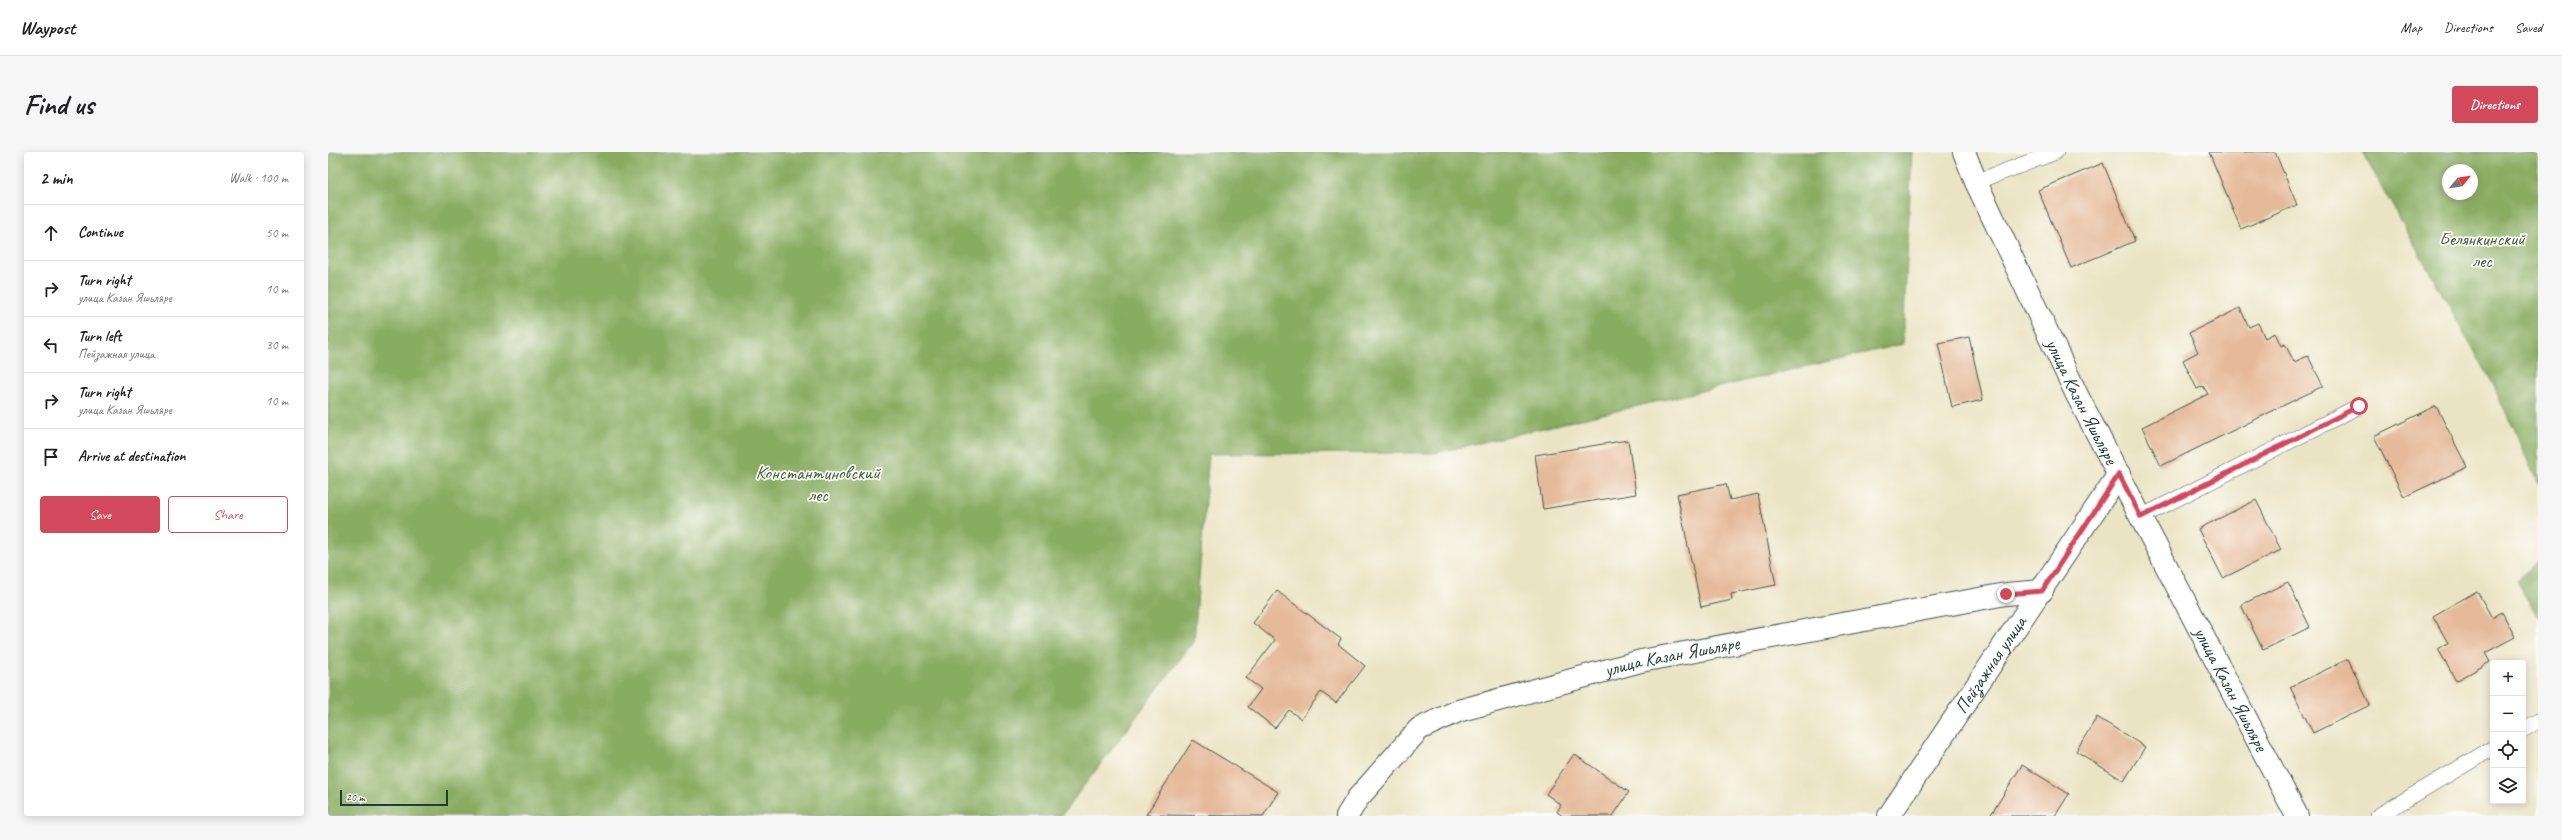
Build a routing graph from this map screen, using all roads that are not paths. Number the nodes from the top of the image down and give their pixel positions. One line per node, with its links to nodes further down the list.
1 (1964, 152): 3 (street, улица Казан Яшьляре)
2 (2056, 152): 3 (lane)
3 (1976, 182): 5 (street, улица Казан Яшьляре)
4 (2359, 406): 6 (lane)
5 (2119, 474): 6 (street, улица Казан Яшьляре); 7 (street, Пейзажная улица)
6 (2141, 517): 13 (street, улица Казан Яшьляре)
7 (2042, 591): 11 (street, улица Казан Яшьляре); 12 (street, Пейзажная улица)
8 (2538, 722): 9 (lane)
9 (2526, 728)
10 (2490, 750): 14 (lane)
11 (1347, 816)
12 (1889, 816)
13 (2297, 816)
14 (2378, 816)

